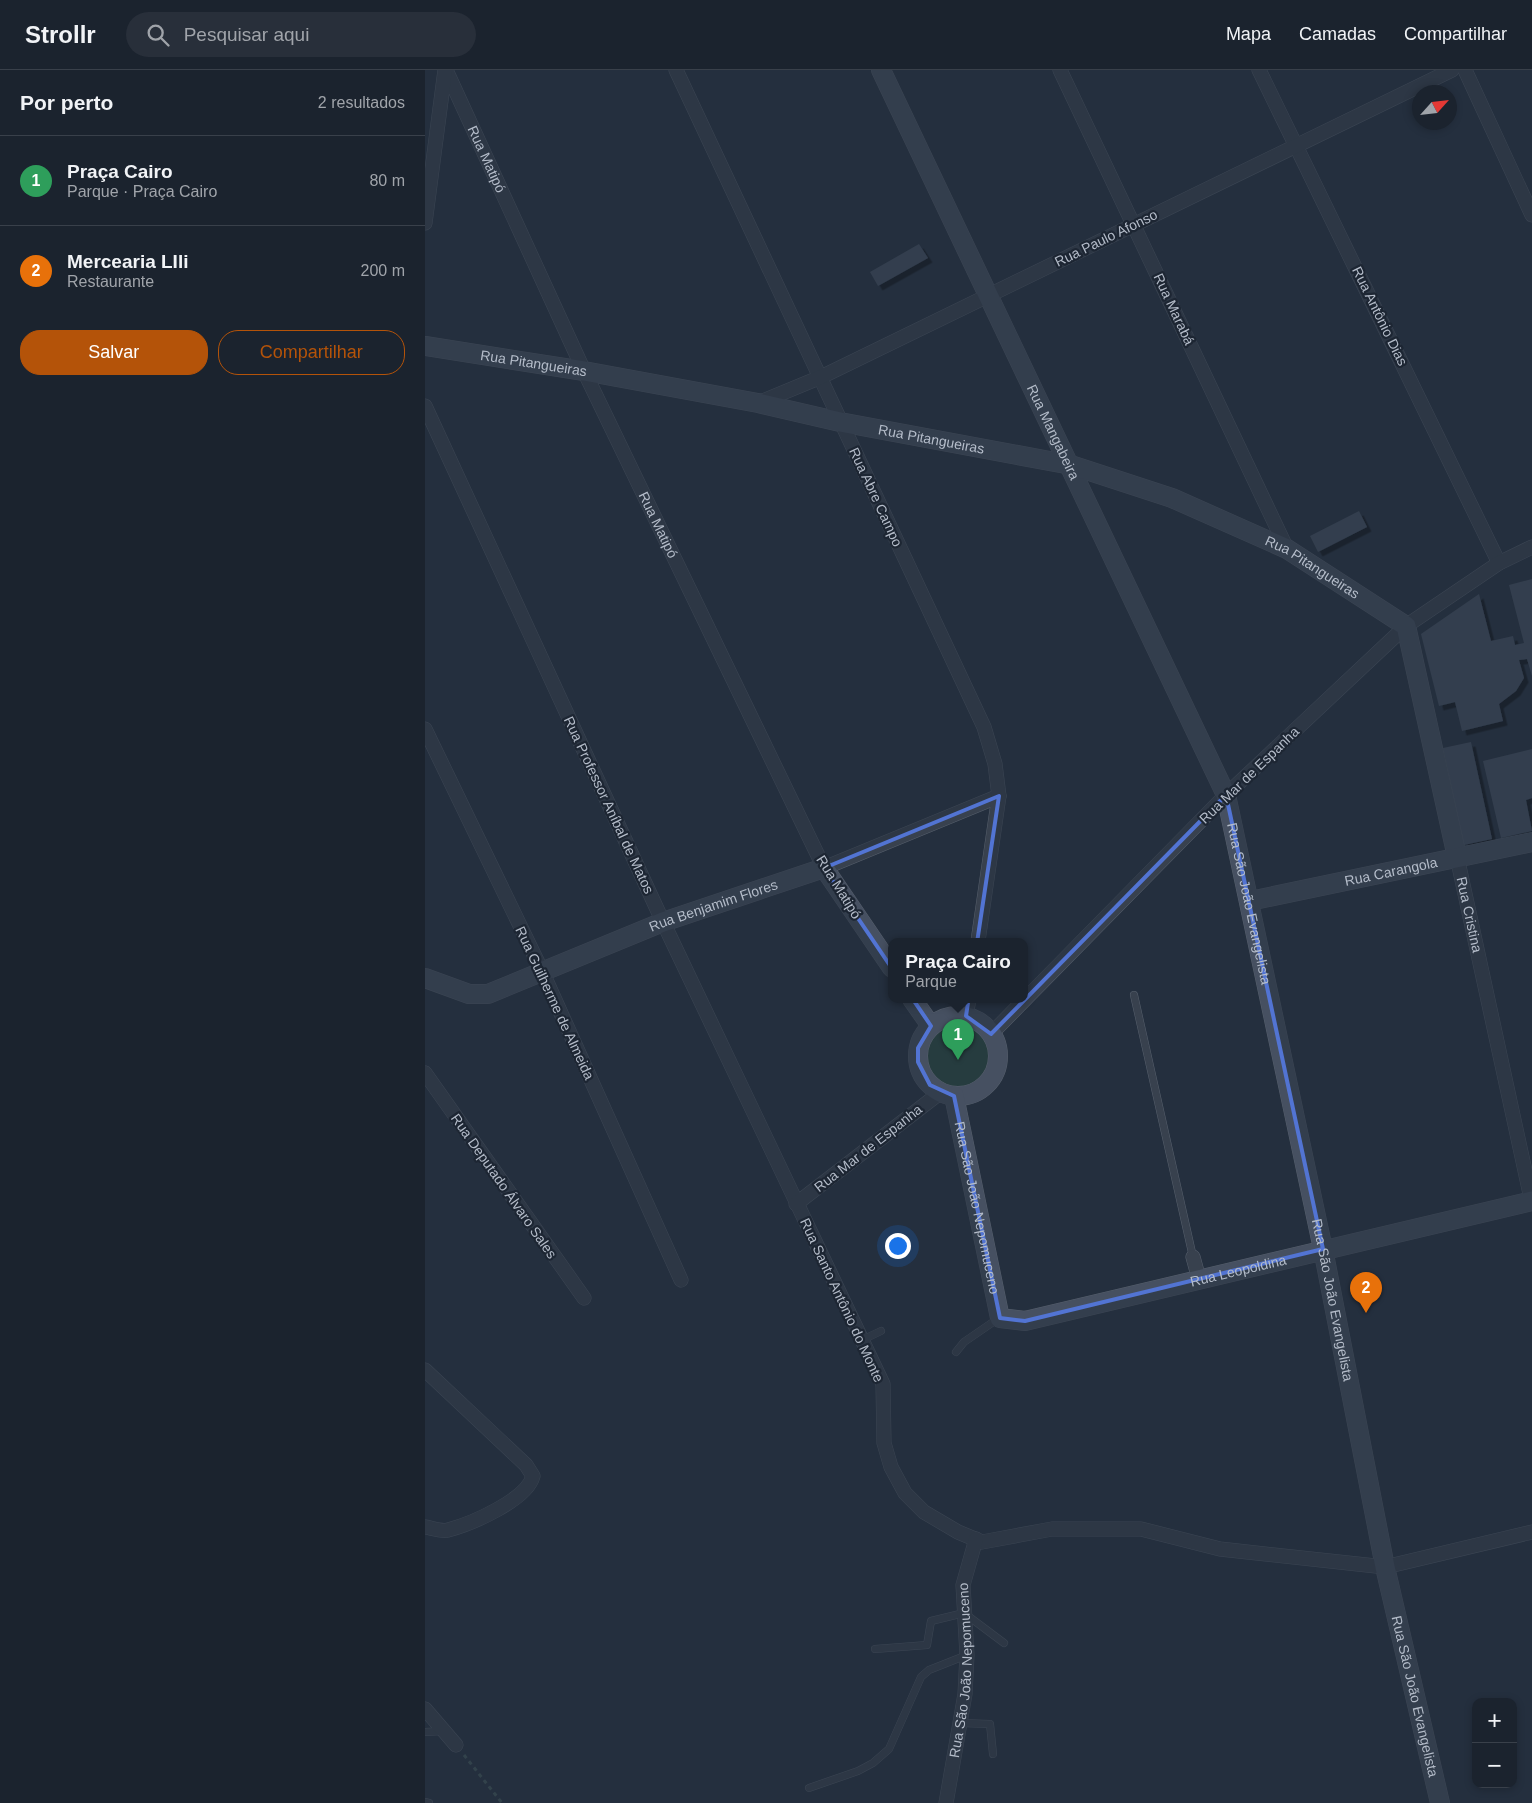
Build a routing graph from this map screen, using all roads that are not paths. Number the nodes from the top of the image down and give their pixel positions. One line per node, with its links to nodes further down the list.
1 (445, 70): 10 (street); 14 (street, Rua Matipó)
2 (676, 70): 15 (street, Rua Abre Campo)
3 (881, 70): 12 (street, Rua Mangabeira)
4 (1060, 70): 11 (street, Rua Marabá)
5 (1259, 70): 8 (street, Rua Antônio Dias)
6 (1452, 70): 8 (street, Rua Paulo Afonso)
7 (1465, 70): 9 (street)
8 (1297, 146): 11 (street, Rua Paulo Afonso); 22 (street, Rua Antônio Dias)
9 (1532, 214)
10 (425, 223)
11 (1134, 224): 12 (street, Rua Paulo Afonso); 21 (street, Rua Marabá)
12 (988, 296): 15 (street, Rua Paulo Afonso); 19 (street, Rua Mangabeira)
13 (425, 346): 14 (street, Rua Pitangueiras)
14 (585, 371): 16 (street, Rua Pitangueiras); 29 (street, Rua Matipó)
15 (821, 377): 16 (street, Rua Paulo Afonso); 18 (street, Rua Abre Campo)
16 (758, 402): 18 (street, Rua Pitangueiras)
17 (425, 406): 31 (street, Rua Professor Aníbal de Matos)
18 (840, 422): 19 (street, Rua Pitangueiras); 26 (street, Rua Abre Campo)
19 (1071, 465): 21 (street, Rua Pitangueiras); 25 (street, Rua Mangabeira)
20 (1532, 546): 22 (street, Rua Mar de Espanha)
21 (1287, 549): 23 (street, Rua Pitangueiras)
22 (1499, 563): 23 (street, Rua Mar de Espanha)
23 (1406, 626): 25 (street, Rua Mar de Espanha); 28 (street, Rua Cristina)
24 (425, 729): 34 (street, Rua Guilherme de Almeida)
25 (1226, 795): 30 (street, Rua São João Evangelista); 37 (street, Rua Mar de Espanha)
26 (999, 796): 29 (street, Rua Benjamim Flores); 32 (street, Rua Abre Campo)
27 (1532, 842): 28 (street, Rua Carangola)
28 (1457, 857): 30 (street, Rua Carangola); 45 (street, Rua Cristina)
29 (824, 868): 31 (street, Rua Benjamim Flores); 33 (street, Rua Matipó)
30 (1250, 901): 47 (street, Rua São João Evangelista)
31 (663, 922): 34 (street, Rua Benjamim Flores); 46 (street, Rua Professor Aníbal de Matos)
32 (978, 938)
33 (888, 962)
34 (542, 971): 35 (street, Rua Benjamim Flores); 50 (street, Rua Guilherme de Almeida)
35 (425, 978)
36 (1133, 995): 48 (lane)
37 (1028, 996)
38 (915, 1003): 41 (street)
39 (1021, 1003): 42 (street, Rua Mar de Espanha)
40 (968, 1007): 41 (street); 42 (street)
41 (931, 1026): 44 (street)
42 (991, 1034): 44 (street)
43 (425, 1074): 51 (street, Rua Deputado Álvaro Sales)
44 (947, 1094): 46 (street, Rua Mar de Espanha); 52 (street, Rua São João Nepomuceno)
45 (1532, 1202): 47 (street, Rua Leopoldina)
46 (796, 1204): 54 (street, Rua Santo Antônio do Monte)
47 (1323, 1249): 49 (street, Rua Leopoldina); 60 (street, Rua São João Evangelista)
48 (1193, 1257): 49 (street)
49 (1199, 1279): 52 (street, Rua Leopoldina)
50 (681, 1280)
51 (584, 1298)
52 (1000, 1318): 55 (lane)
53 (881, 1331): 54 (lane)
54 (862, 1340): 59 (street, Rua Santo Antônio do Monte)
55 (956, 1352)
56 (425, 1370): 57 (street)
57 (425, 1527)
58 (1532, 1532): 60 (street, Rua Santo Antônio do Monte)
59 (976, 1539): 60 (street, Rua Santo Antônio do Monte); 61 (street, Rua São João Nepomuceno)
60 (1385, 1567): 75 (street, Rua São João Evangelista)
61 (964, 1613): 62 (lane); 63 (lane); 64 (street, Rua São João Nepomuceno)
62 (1004, 1643)
63 (875, 1649)
64 (967, 1655): 66 (street, Rua São João Nepomuceno); 71 (lane)
65 (425, 1709): 67 (street)
66 (960, 1723): 70 (lane); 74 (street, Rua São João Nepomuceno)
67 (445, 1731): 68 (lane); 69 (street)
68 (425, 1732)
69 (456, 1745)
70 (993, 1754)
71 (809, 1788)
72 (425, 1802): 73 (lane)
73 (429, 1803)
74 (946, 1803)
75 (1440, 1803)

